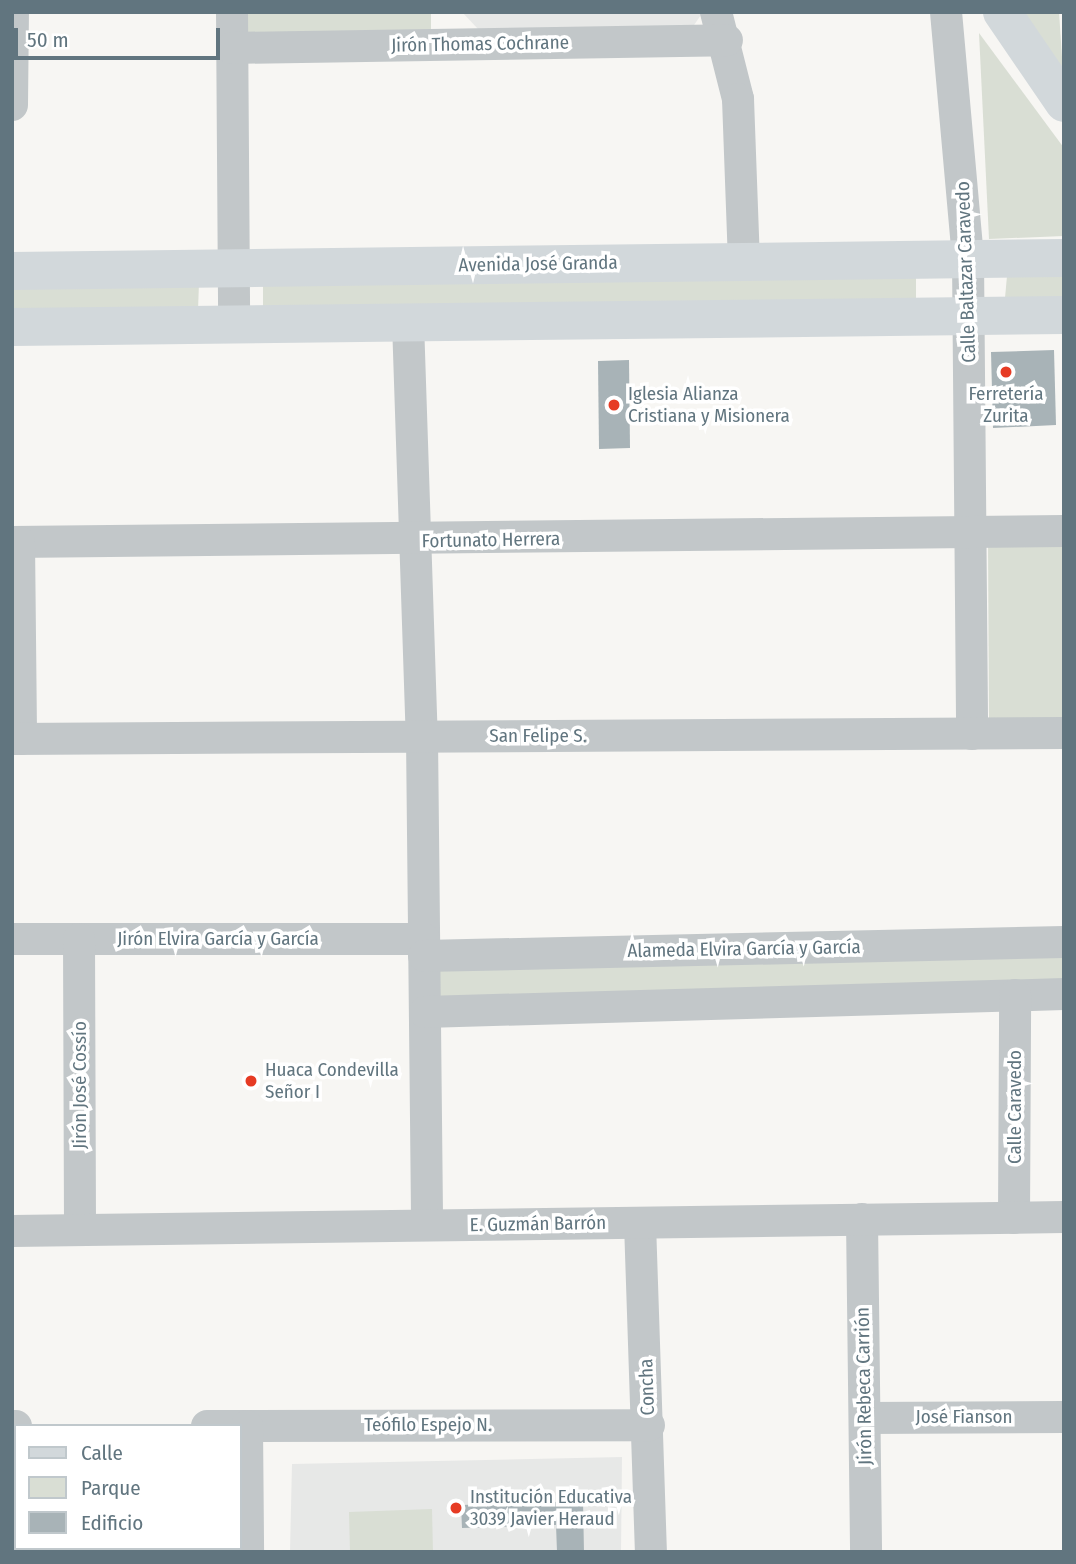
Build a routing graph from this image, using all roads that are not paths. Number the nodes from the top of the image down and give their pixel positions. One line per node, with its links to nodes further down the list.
1 (13, 12): 8 (street)
2 (232, 12): 6 (street)
3 (946, 12): 10 (street, Calle Baltazar Caravedo)
4 (1002, 12): 7 (main road)
5 (722, 26): 6 (street, Jirón Thomas Cochrane); 11 (street)
6 (232, 48): 12 (street)
7 (1064, 103)
8 (12, 105)
9 (1064, 258): 10 (main road, Avenida José Granda)
10 (968, 259): 11 (main road, Avenida José Granda); 15 (street, Calle Baltazar Caravedo)
11 (744, 262): 12 (main road, Avenida José Granda)
12 (235, 268): 13 (main road, Avenida José Granda); 17 (street)
13 (12, 271)
14 (1064, 315): 15 (main road)
15 (969, 316): 16 (main road); 20 (street, Calle Baltazar Caravedo)
16 (408, 322): 17 (main road); 21 (street)
17 (234, 324): 18 (main road)
18 (12, 327)
19 (1064, 531): 20 (street)
20 (970, 532): 21 (street, Fortunato Herrera); 24 (street, Calle Baltazar Caravedo)
21 (415, 541): 22 (street, Fortunato Herrera); 25 (street)
22 (16, 542): 26 (street)
23 (1064, 733): 24 (street, San Felipe S.)
24 (972, 734): 25 (street, San Felipe S.)
25 (422, 737): 26 (street, San Felipe S.); 30 (street)
26 (17, 739)
27 (12, 939): 28 (street, Jirón Elvira García y García)
28 (79, 939): 30 (street, Jirón Elvira García y García); 39 (street, Jirón José Cossío)
29 (1064, 943): 30 (street, Alameda Elvira García y García)
30 (424, 947): 33 (street)
31 (1064, 994): 32 (street)
32 (1015, 995): 33 (street); 35 (street, Calle Caravedo)
33 (425, 1012): 38 (street)
34 (1064, 1217): 35 (street, E. Guzmán Barrón)
35 (1014, 1218): 36 (street, E. Guzmán Barrón)
36 (862, 1219): 37 (street, E. Guzmán Barrón); 42 (street, Jirón Rebeca Carrión)
37 (640, 1223): 38 (street, E. Guzmán Barrón); 43 (street, Concha)
38 (427, 1225): 39 (street, E. Guzmán Barrón)
39 (80, 1230): 40 (street, E. Guzmán Barrón)
40 (12, 1231)
41 (1064, 1416): 42 (street, José Fianson)
42 (865, 1418): 48 (street, Jirón Rebeca Carrión)
43 (649, 1425): 45 (street, Teófilo Espejo N.); 47 (street, Concha)
44 (242, 1426): 45 (street, Teófilo Espejo N.)
45 (247, 1426): 46 (street)
46 (248, 1552)
47 (651, 1552)
48 (866, 1552)

